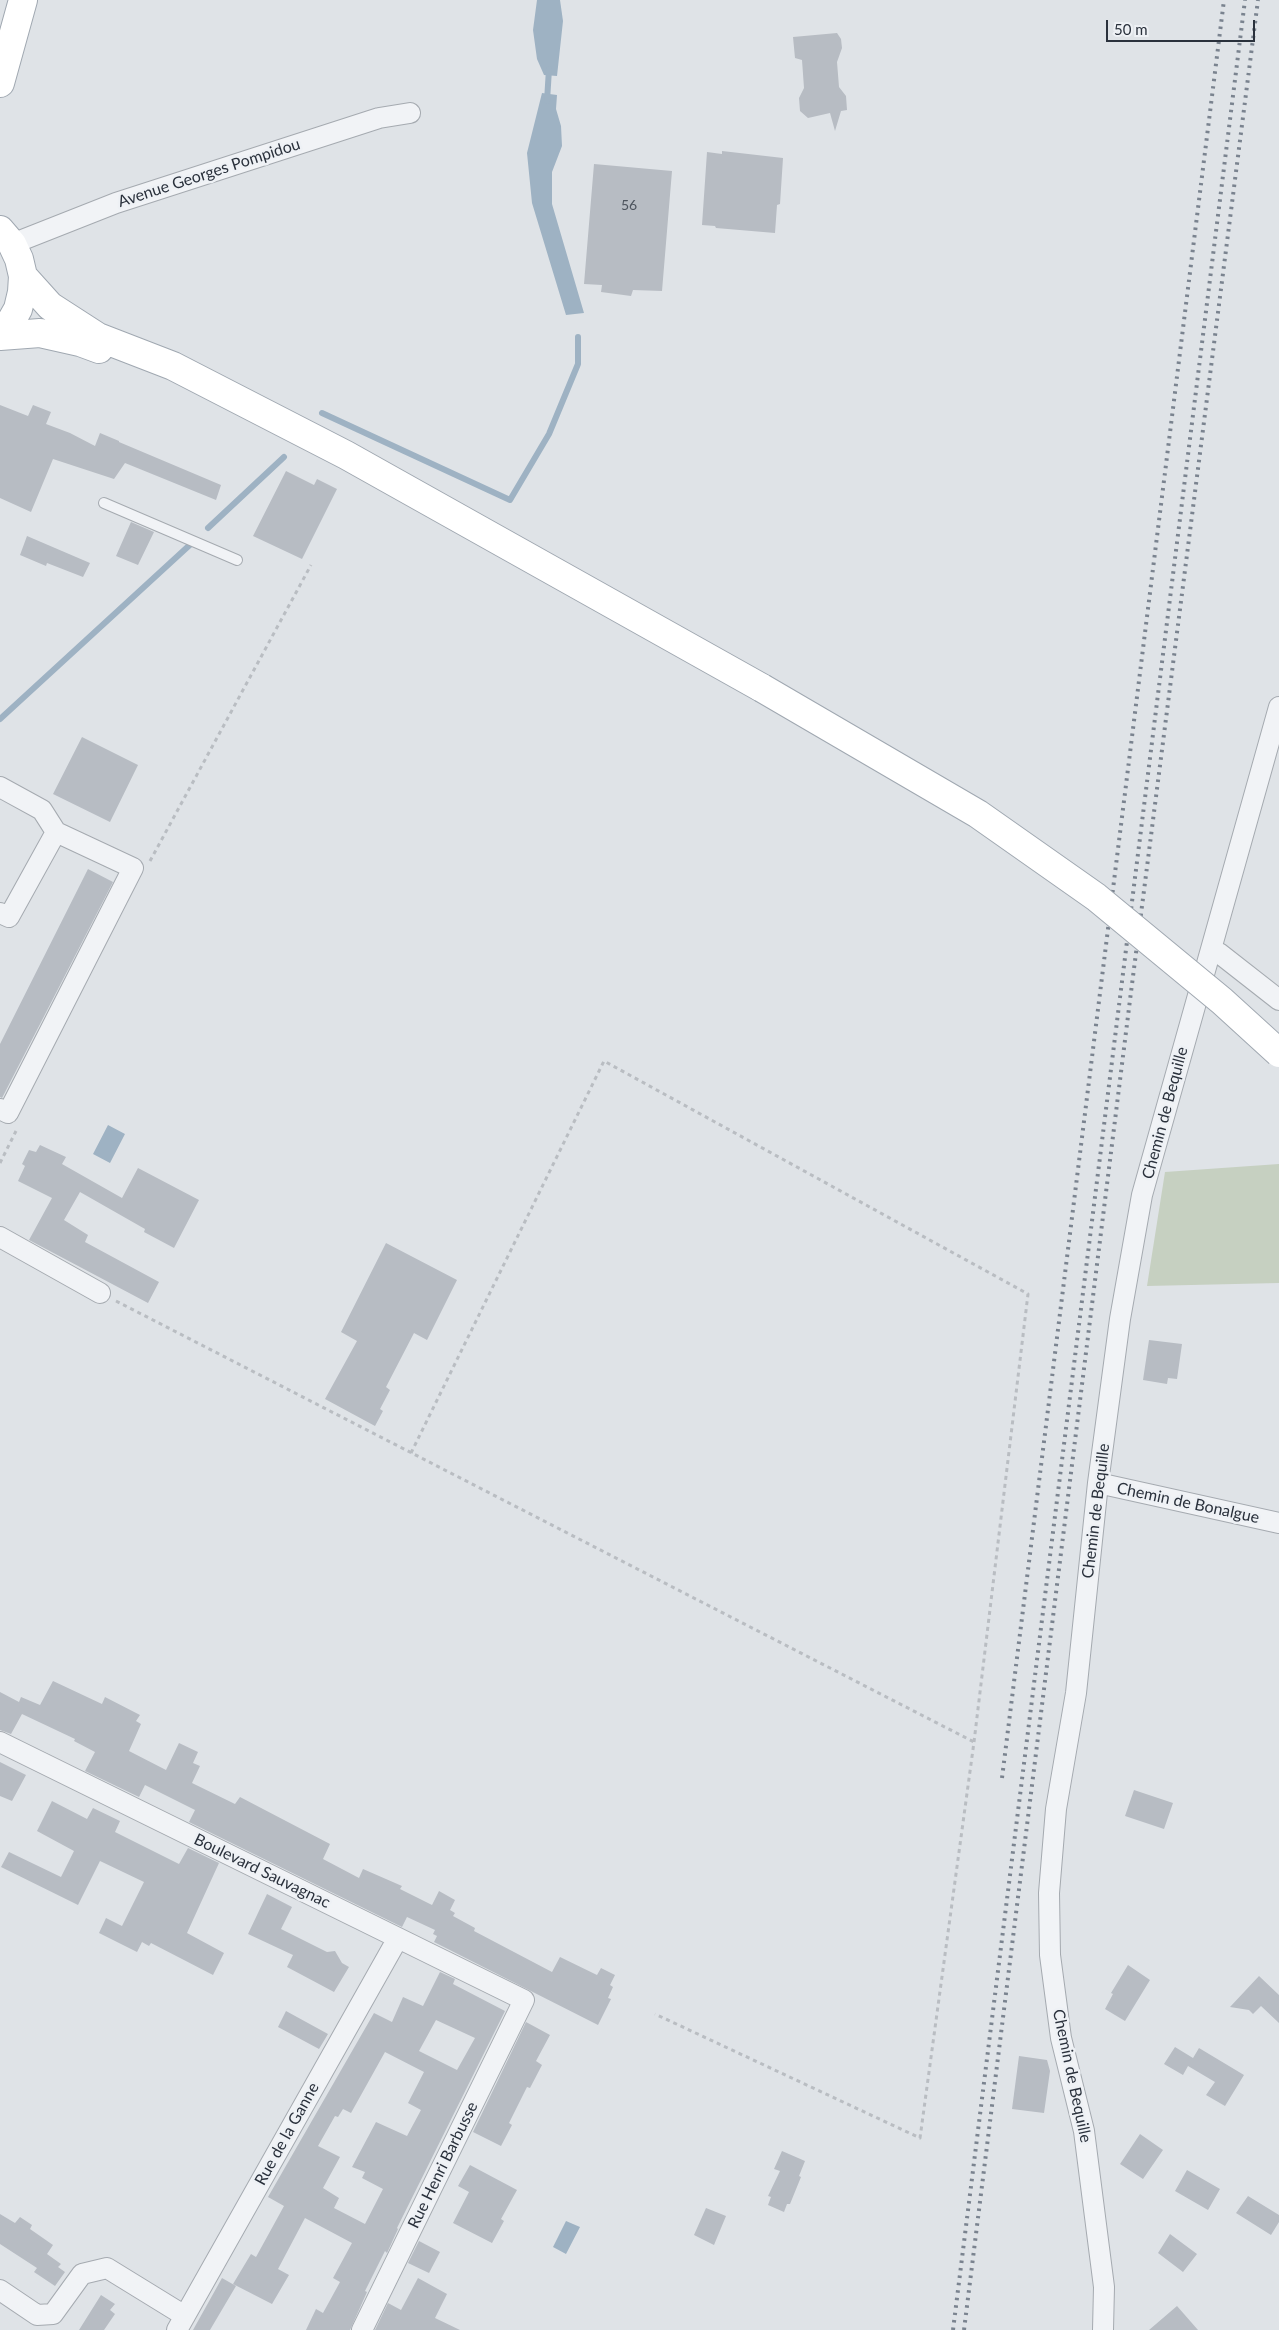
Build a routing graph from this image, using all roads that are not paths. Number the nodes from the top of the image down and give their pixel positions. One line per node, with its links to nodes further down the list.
1 (23, 0): 2 (main road)
2 (0, 83)
3 (410, 113): 4 (street, Avenue Georges Pompidou)
4 (6, 237): 5 (main road)
5 (23, 276): 6 (main road); 7 (main road)
6 (0, 336): 7 (main road)
7 (246, 404): 16 (main road, bridge)
8 (104, 503): 9 (lane)
9 (237, 560)
10 (1279, 707): 14 (street, Chemin de Bequille)
11 (0, 787): 12 (street)
12 (56, 832): 13 (street); 17 (street)
13 (0, 913)
14 (1211, 950): 15 (street); 20 (street, Chemin de Bequille)
15 (1279, 1000)
16 (1279, 1053)
17 (0, 1109)
18 (0, 1237): 19 (street)
19 (100, 1294)
20 (1098, 1483): 21 (street, Chemin de Bonalgue); 28 (street, Chemin de Bequille)
21 (1279, 1523)
22 (0, 1742): 23 (street, Boulevard Sauvagnac)
23 (398, 1938): 24 (street, Boulevard Sauvagnac); 26 (street, Rue de la Ganne)
24 (524, 2000): 27 (street, Rue Henri Barbusse)
25 (0, 2290): 26 (street)
26 (181, 2323)
27 (362, 2330)
28 (1103, 2330)

